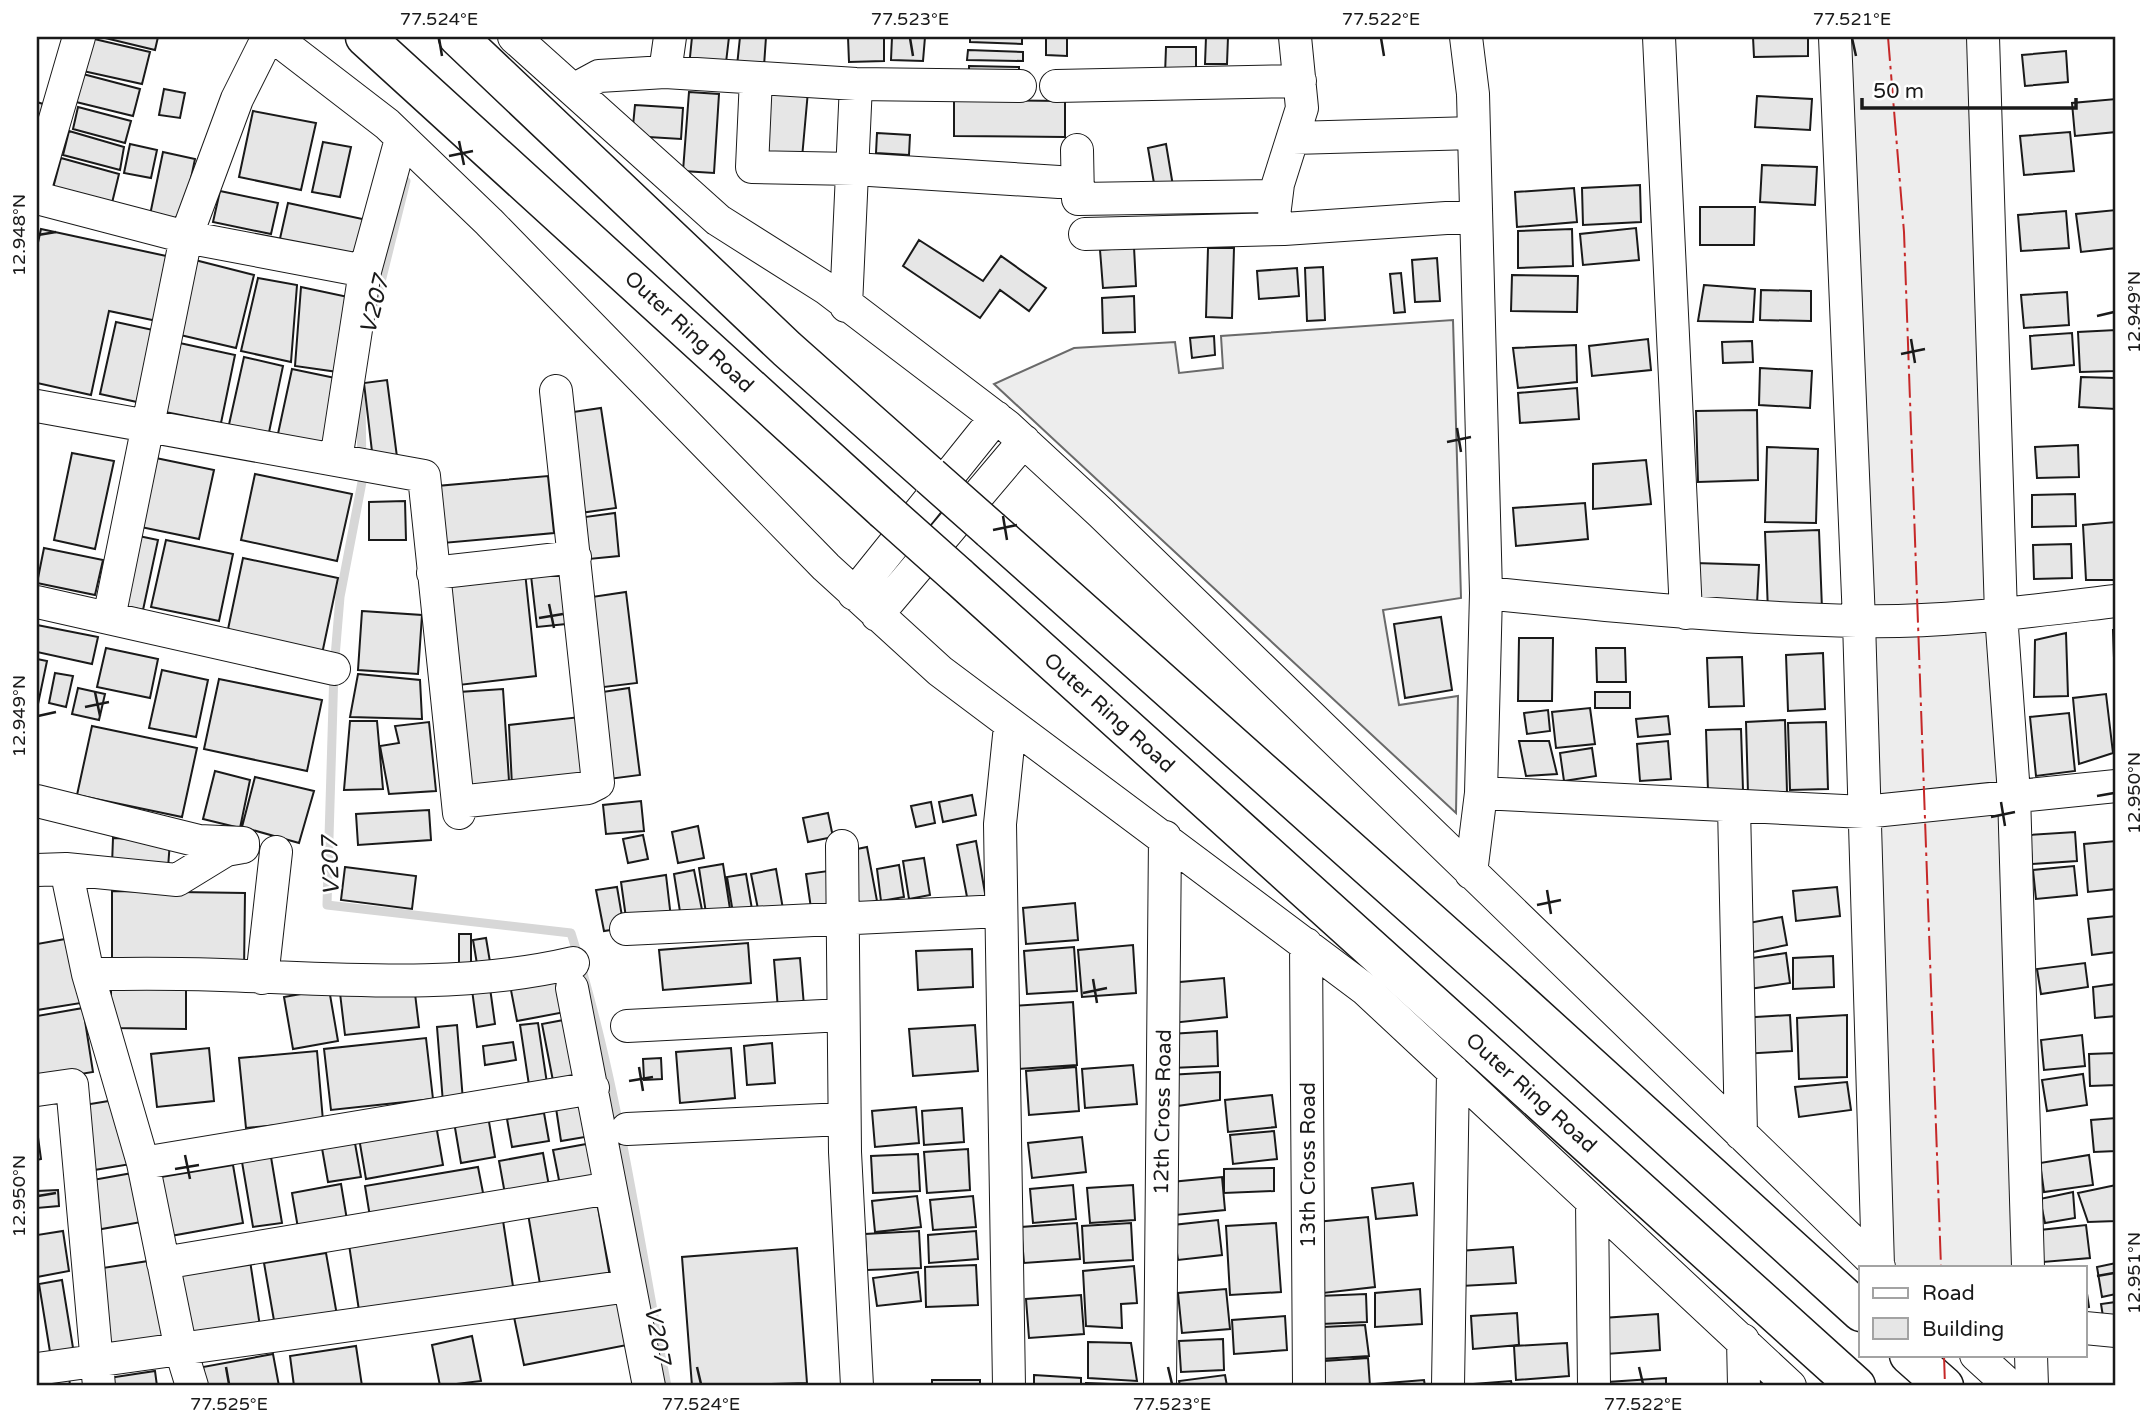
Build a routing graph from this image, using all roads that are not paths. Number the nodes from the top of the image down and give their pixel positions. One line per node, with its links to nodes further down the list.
1 (79, 37): 25 (street)
2 (268, 37): 32 (street)
3 (274, 37): 22 (street)
4 (365, 37): 107 (highway, Outer Ring Road, bridge)
5 (458, 37): 87 (highway, bridge)
6 (514, 37): 19 (street)
7 (670, 37): 13 (street)
8 (1295, 37): 15 (street)
9 (1466, 37): 20 (street)
10 (1659, 37): 47 (street)
11 (1835, 37): 51 (street)
12 (1983, 37): 48 (street)
13 (666, 72): 14 (street); 19 (street)
14 (756, 78): 16 (street); 24 (street)
15 (1300, 81): 18 (street); 21 (street)
16 (856, 84): 17 (street); 24 (street)
17 (1020, 86)
18 (1056, 86)
19 (575, 89): 34 (street)
20 (1474, 133): 21 (street); 29 (street)
21 (1293, 138): 27 (street)
22 (410, 147): 33 (street); 44 (street)
23 (1077, 150): 27 (street)
24 (854, 169): 26 (street); 34 (street)
25 (37, 181)
26 (1059, 181)
27 (1276, 196): 30 (street)
28 (37, 198): 32 (street)
29 (1476, 216): 30 (street); 43 (street)
30 (1275, 228): 31 (street)
31 (1085, 234)
32 (186, 237): 33 (street); 38 (street)
33 (365, 271): 40 (street)
34 (846, 306): 37 (street)
35 (556, 391): 41 (street)
36 (37, 406): 38 (street)
37 (996, 417): 39 (street); 44 (street)
38 (148, 426): 40 (street); 50 (street)
39 (1024, 441): 49 (street); 64 (street)
40 (353, 463): 42 (street)
41 (575, 557): 42 (street); 42 (street)
42 (433, 573)
43 (1486, 593): 47 (street); 55 (street)
44 (854, 594): 49 (street)
45 (2116, 601): 48 (street)
46 (37, 602): 50 (street)
47 (1686, 613): 51 (street)
48 (2001, 614): 51 (street); 56 (street)
49 (877, 615): 53 (street)
50 (109, 618): 52 (street)
51 (1860, 621): 59 (street)
52 (334, 669)
53 (1010, 726): 60 (street); 65 (street)
54 (2116, 786): 56 (street)
55 (1481, 793): 58 (street); 64 (street)
56 (2014, 794): 59 (street); 85 (street)
57 (37, 801): 63 (street)
58 (1734, 806): 59 (street); 78 (street)
59 (1864, 813): 84 (street)
60 (1165, 837): 68 (street); 101 (street, 12th Cross Road)
61 (842, 846): 66 (street)
62 (276, 852): 70 (street)
63 (51, 870): 69 (street)
64 (1471, 873): 78 (street)
65 (1001, 911): 66 (street); 100 (street)
66 (843, 918): 67 (street); 71 (street)
67 (626, 929)
68 (1307, 944): 73 (street); 102 (street, 13th Cross Road)
69 (88, 974): 70 (street); 79 (street)
70 (262, 978): 74 (street)
71 (844, 1015): 72 (street); 76 (street)
72 (627, 1026)
73 (1453, 1071): 81 (street); 103 (street)
74 (593, 1088): 79 (street); 80 (street)
75 (37, 1090): 96 (street)
76 (844, 1119): 77 (street); 99 (street)
77 (627, 1129)
78 (1741, 1134): 83 (street)
79 (143, 1163): 82 (street)
80 (610, 1188): 82 (street); 86 (street)
81 (1592, 1200): 90 (street); 104 (street)
82 (163, 1263): 91 (street)
83 (1877, 1266)
84 (1878, 1266)
85 (2028, 1266)
86 (629, 1286): 91 (street); 98 (street)
87 (1859, 1310)
88 (2086, 1328): 89 (street)
89 (2116, 1331)
90 (1743, 1340): 105 (street); 106 (street)
91 (181, 1350): 96 (street); 97 (street)
92 (1910, 1356): 108 (highway)
93 (1977, 1356): 109 (street)
94 (2031, 1356): 110 (street)
95 (37, 1369): 96 (street)
96 (98, 1374)
97 (192, 1386)
98 (649, 1386)
99 (857, 1386)
100 (1009, 1386)
101 (1160, 1386)
102 (1309, 1386)
103 (1448, 1386)
104 (1594, 1386)
105 (1744, 1386)
106 (1790, 1386)
107 (1856, 1386)
108 (1944, 1386)
109 (2010, 1386)
110 (2032, 1386)

